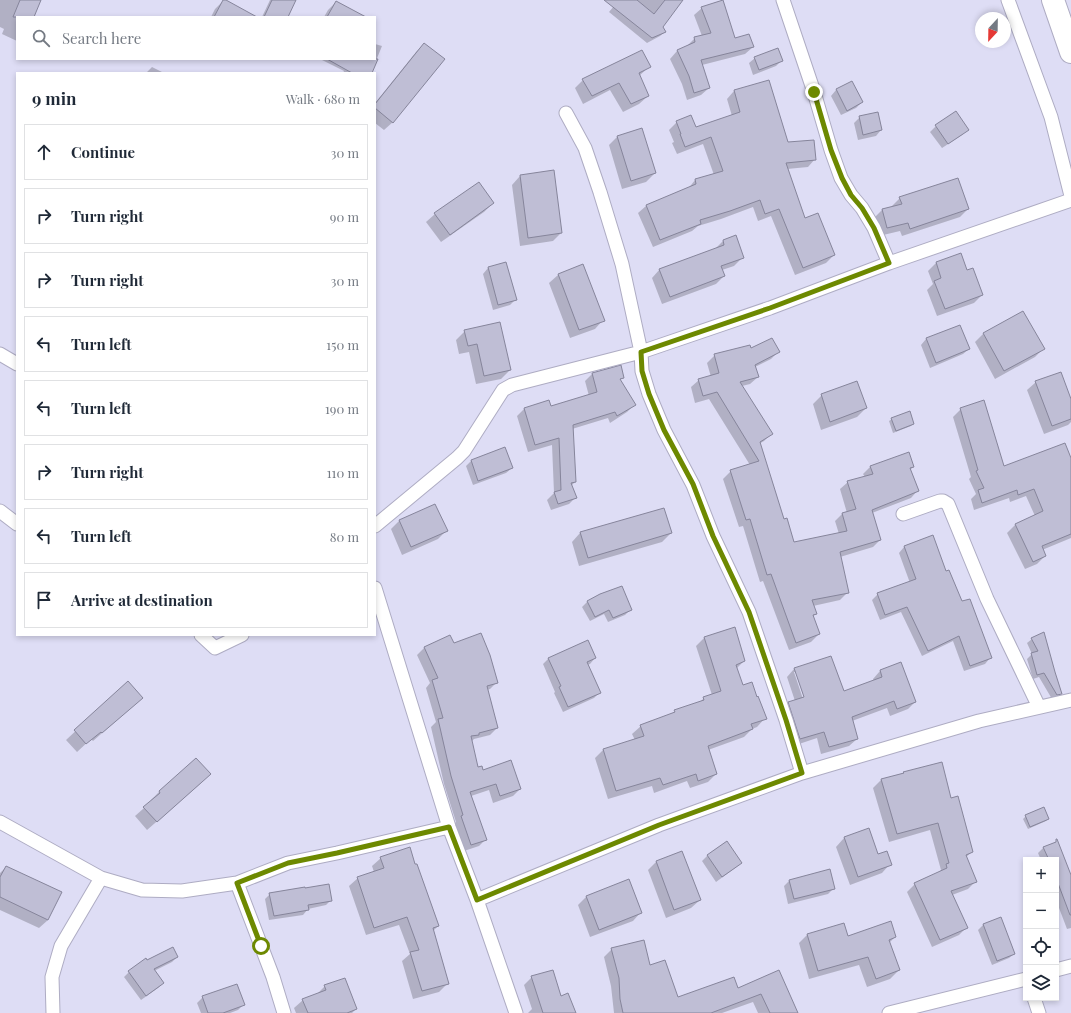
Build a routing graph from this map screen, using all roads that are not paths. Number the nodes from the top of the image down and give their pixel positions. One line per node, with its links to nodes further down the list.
1 (783, 0): 8 (street)
2 (1008, 0): 6 (street)
3 (1053, 0): 4 (highway)
4 (1071, 52)
5 (566, 113): 9 (street)
6 (1071, 196)
7 (1071, 200): 8 (street)
8 (889, 263): 9 (street)
9 (641, 352): 15 (street); 21 (street)
10 (0, 354): 11 (street)
11 (16, 363)
12 (0, 511): 14 (street)
13 (903, 514): 20 (street)
14 (16, 523)
15 (376, 525)
16 (376, 591): 23 (street)
17 (202, 636): 18 (street)
18 (240, 636)
19 (1071, 700): 20 (street)
20 (1040, 708): 21 (street)
21 (802, 773): 26 (street)
22 (0, 822): 24 (street)
23 (449, 827): 25 (street); 26 (street)
24 (101, 878): 25 (street); 31 (street)
25 (237, 883): 32 (street)
26 (477, 900): 33 (street)
27 (1071, 966): 28 (street)
28 (1059, 969)
29 (1023, 980): 34 (street)
30 (1035, 1001): 35 (street)
31 (53, 1013)
32 (284, 1013)
33 (516, 1013)
34 (889, 1013)
35 (1039, 1013)

